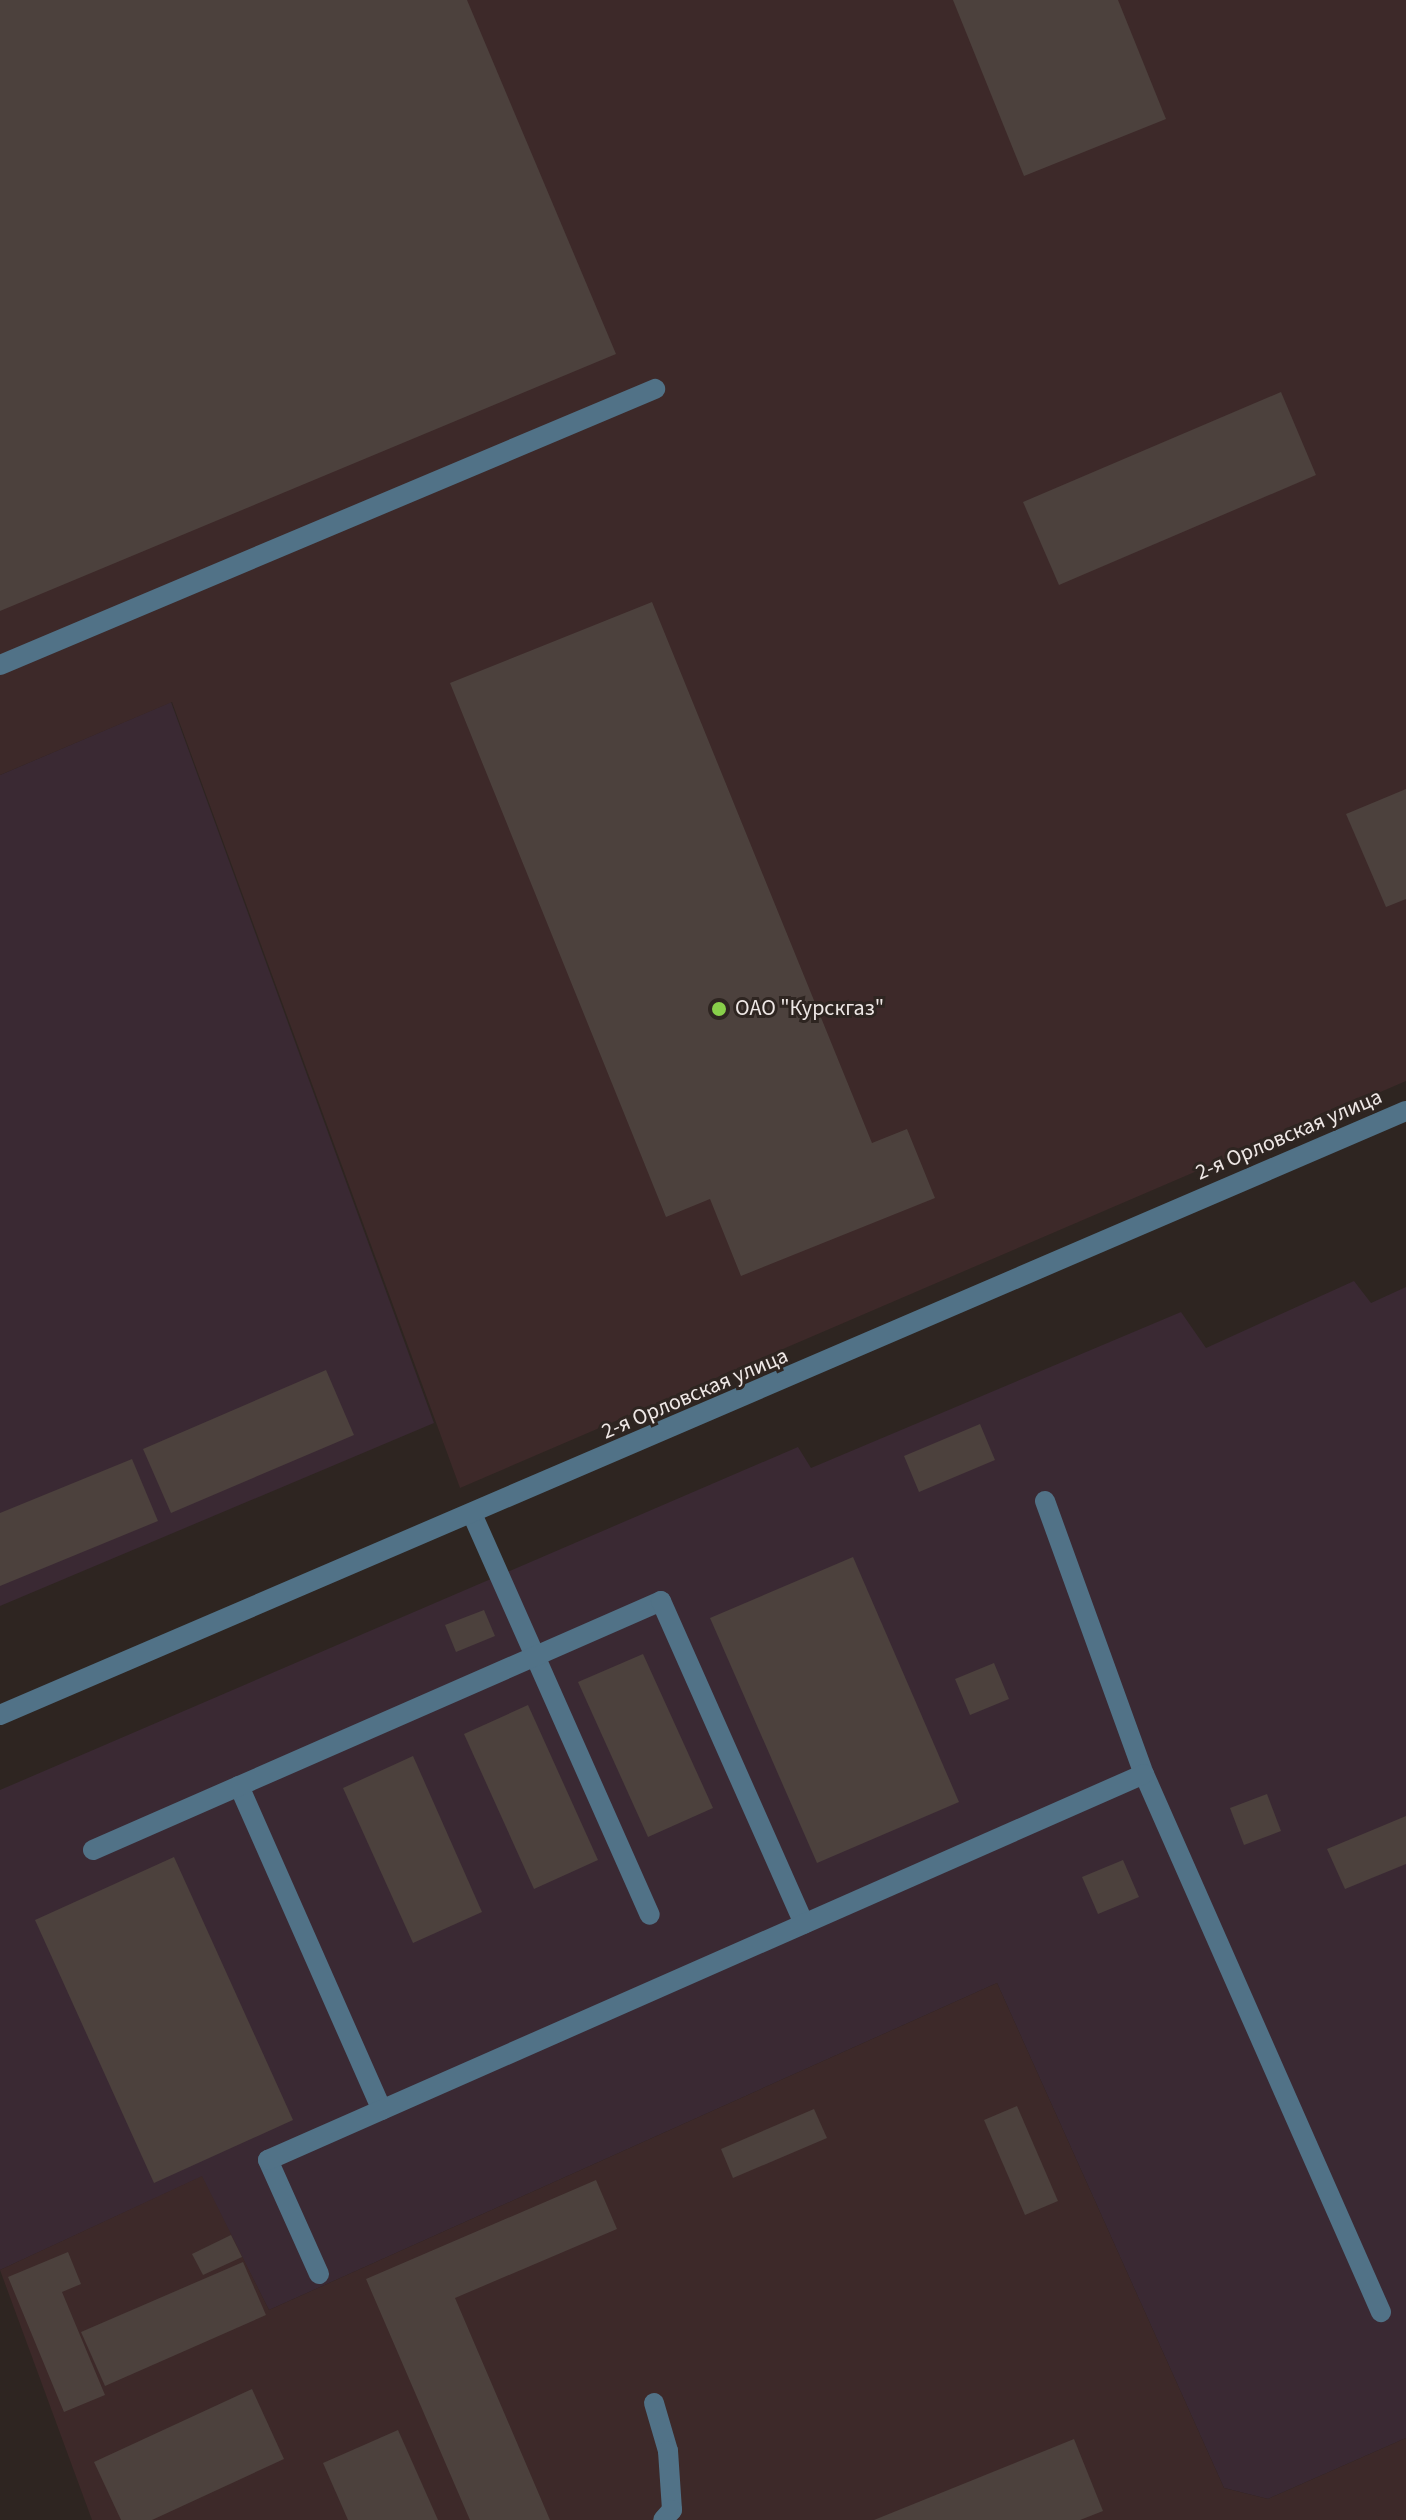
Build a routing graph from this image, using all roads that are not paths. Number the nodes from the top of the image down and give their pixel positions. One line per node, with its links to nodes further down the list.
1 (655, 389): 2 (street)
2 (0, 665)
3 (1406, 1111): 5 (street, 2-я Орловская улица)
4 (1045, 1501): 8 (street)
5 (473, 1516): 6 (street); 7 (street, 2-я Орловская улица)
6 (534, 1656): 9 (street); 11 (street); 12 (street)
7 (0, 1715)
8 (1144, 1774): 12 (street); 15 (street)
9 (239, 1786): 10 (street); 13 (street)
10 (93, 1850)
11 (650, 1915)
12 (804, 1924): 13 (street)
13 (382, 2110): 14 (street)
14 (319, 2274)
15 (1381, 2312)
16 (654, 2403): 17 (street)
17 (663, 2520)

